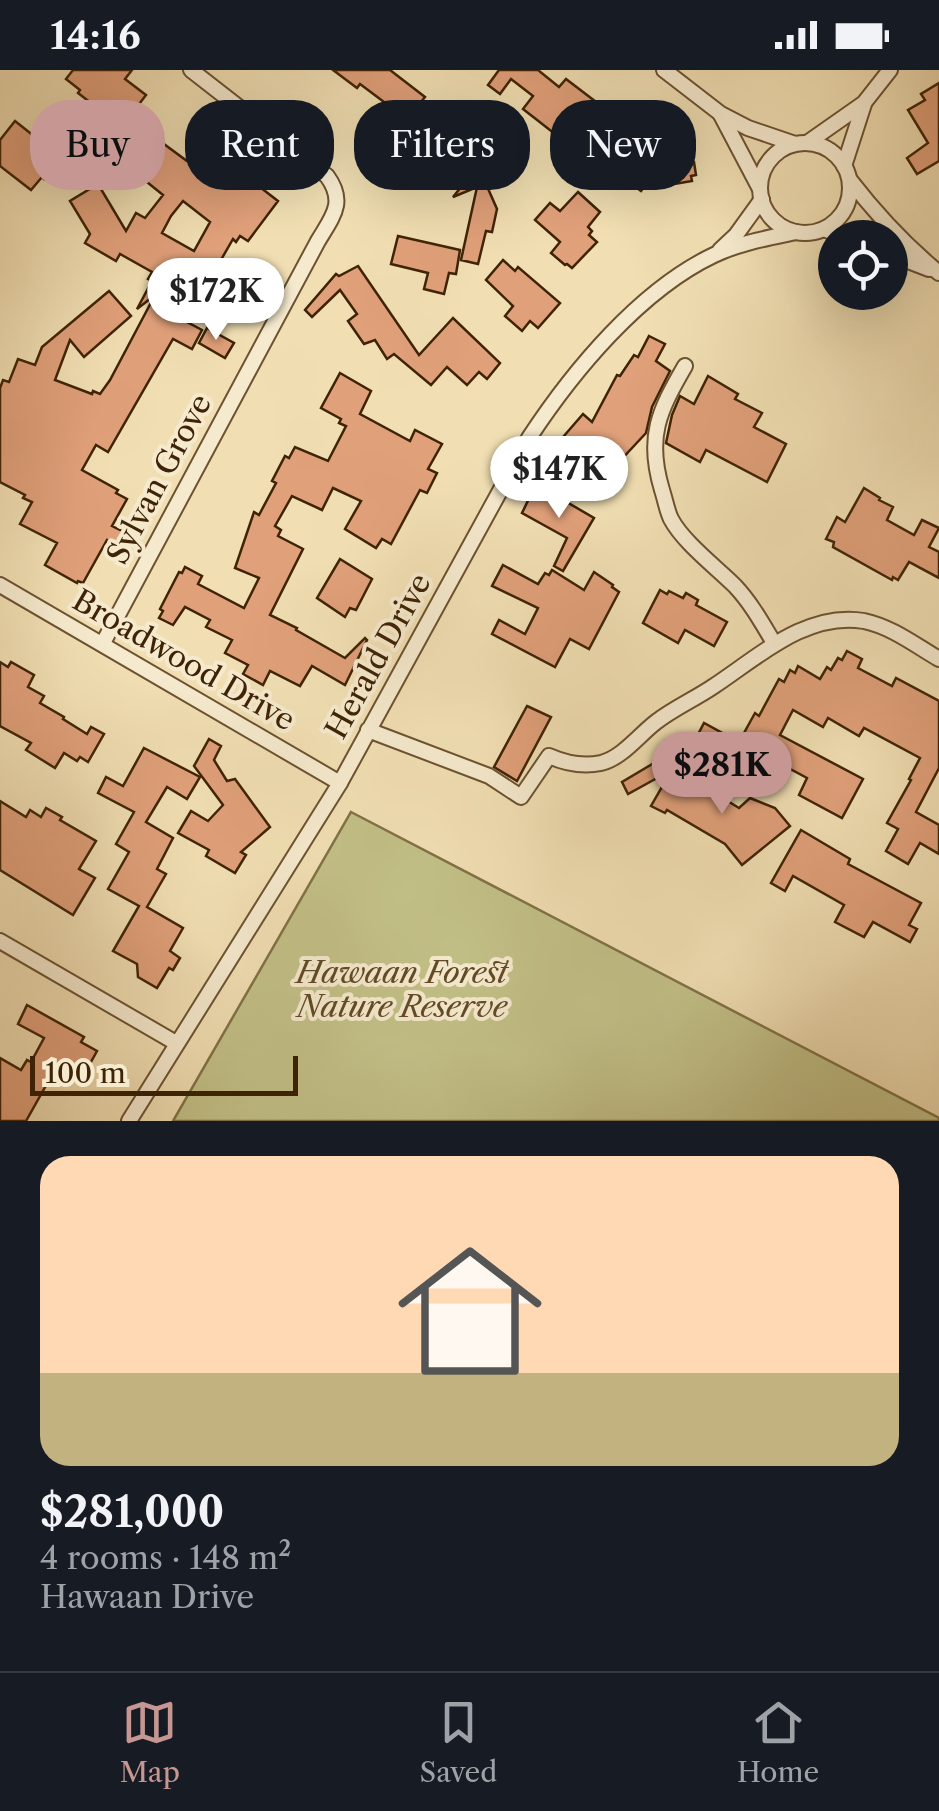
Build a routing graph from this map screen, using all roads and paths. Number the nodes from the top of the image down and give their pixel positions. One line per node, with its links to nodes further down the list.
1 (191, 70): 17 (street, Sylvan Grove)
2 (664, 70): 5 (street)
3 (890, 70): 4 (street)
4 (864, 104): 6 (street); 7 (street)
5 (720, 114): 6 (street); 8 (street)
6 (802, 144): 7 (street); 8 (street)
7 (847, 173): 9 (street); 14 (street)
8 (761, 195): 11 (street); 12 (street, Herald Drive)
9 (837, 220)
10 (818, 231): 11 (street)
11 (796, 232): 12 (street, Herald Drive)
12 (716, 254): 20 (street, Herald Drive)
13 (908, 261): 14 (street)
14 (939, 273)
15 (684, 366): 18 (street)
16 (0, 585): 17 (street, Broadwood Drive)
17 (103, 643): 21 (street, Broadwood Drive)
18 (774, 643): 19 (street); 20 (street)
19 (939, 658)
20 (368, 730): 21 (street, Herald Drive)
21 (340, 783): 23 (street, Herald Drive)
22 (0, 941): 23 (street)
23 (176, 1043): 24 (street, Herald Drive)
24 (129, 1121)

